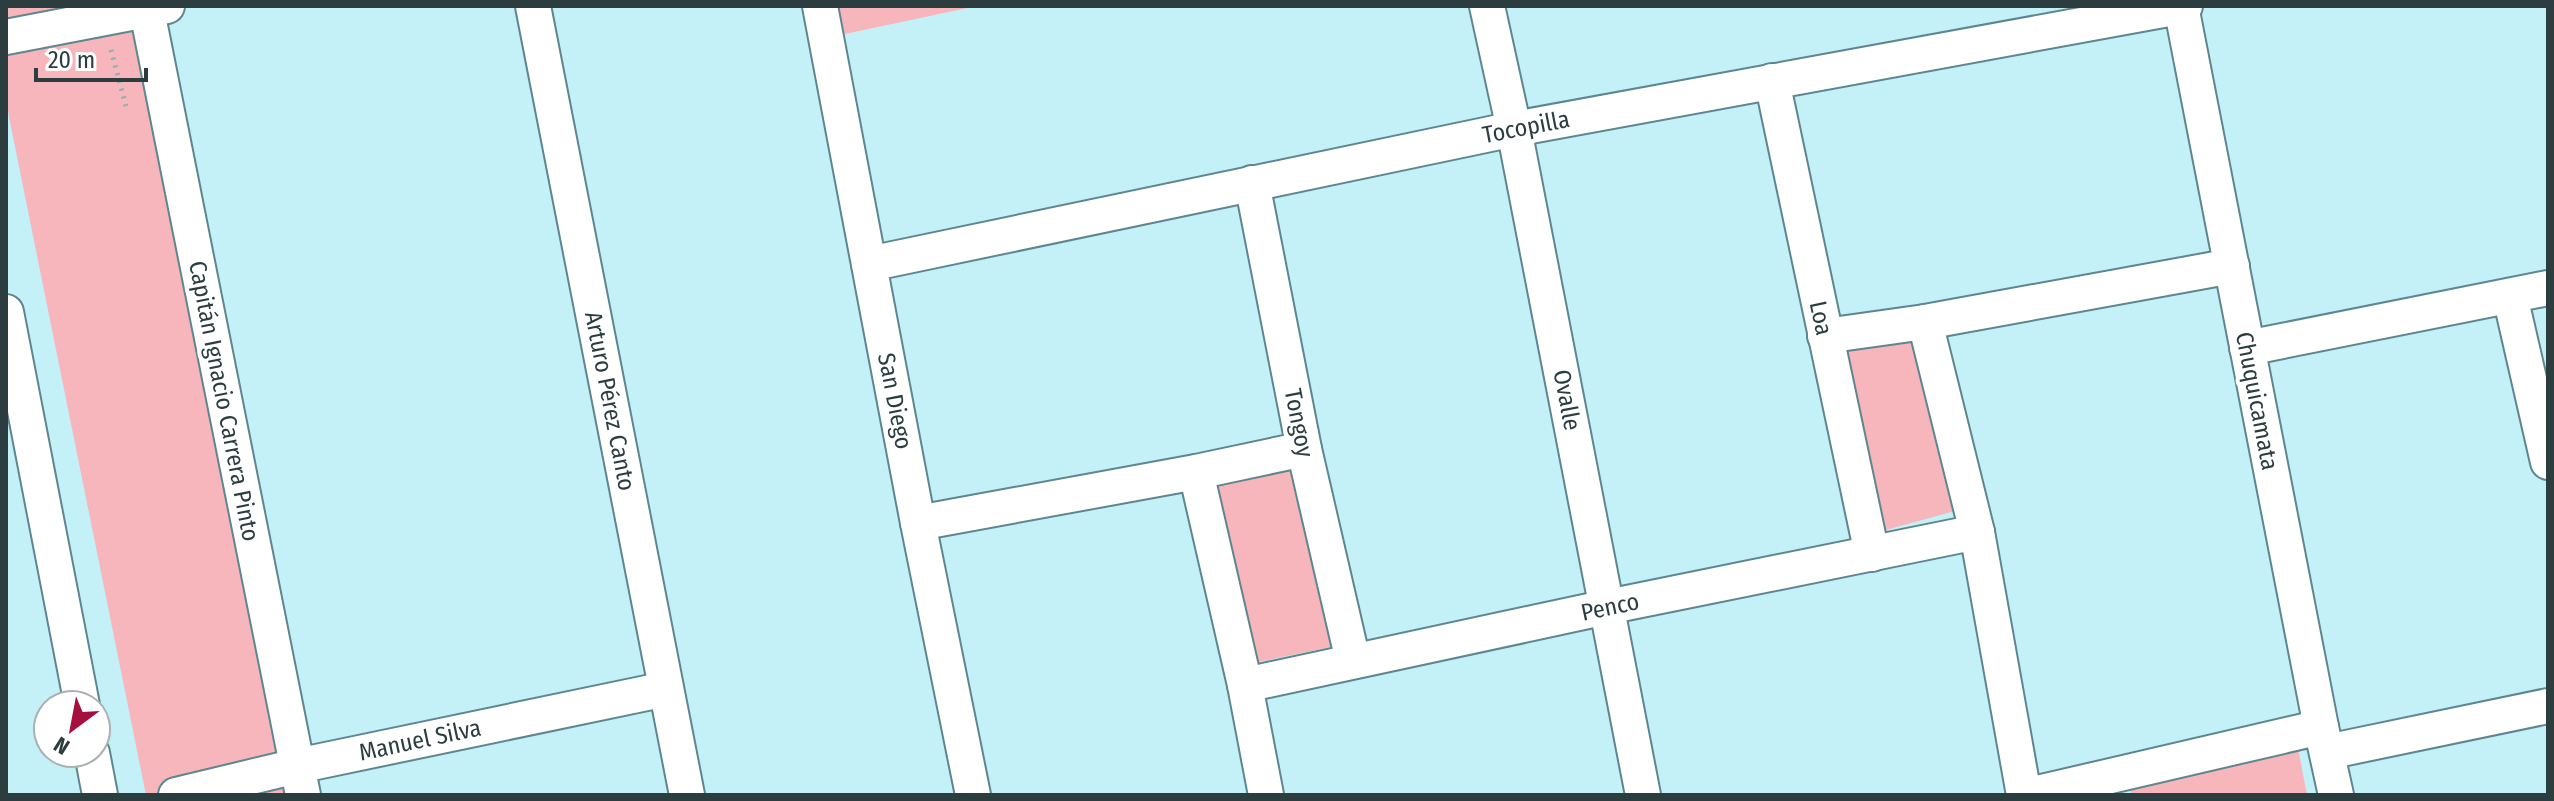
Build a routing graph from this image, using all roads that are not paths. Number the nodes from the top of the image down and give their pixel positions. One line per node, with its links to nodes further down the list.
1 (533, 6): 28 (street, Arturo Pérez Canto)
2 (820, 6): 10 (street, San Diego)
3 (1487, 6): 8 (street, Ovalle)
4 (2183, 6): 7 (street, Tocopilla); 11 (street, Chuquicamata)
5 (153, 7): 6 (street); 32 (street, Capitán Ignacio Carrera Pinto)
6 (6, 37)
7 (1772, 81): 8 (street, Tocopilla); 16 (street, Loa)
8 (1514, 129): 9 (street, Tocopilla); 24 (street, Ovalle)
9 (1252, 183): 10 (street, Tocopilla); 18 (street, Tongoy)
10 (869, 264): 21 (street, San Diego)
11 (2232, 266): 15 (street); 17 (street, Chuquicamata)
12 (2548, 288): 13 (street)
13 (2510, 296): 17 (street); 19 (street)
14 (6, 312): 27 (street)
15 (1925, 322): 16 (street); 22 (street)
16 (1825, 336): 23 (street, Loa)
17 (2247, 348): 30 (street, Chuquicamata)
18 (1304, 449): 20 (street); 25 (street, Tongoy)
19 (2548, 462)
20 (1196, 472): 21 (street); 26 (street)
21 (918, 523): 36 (street, San Diego)
22 (1977, 532): 23 (street, Penco); 39 (street)
23 (1872, 554): 24 (street, Penco)
24 (1607, 607): 25 (street, Penco); 38 (street, Ovalle)
25 (1353, 661): 26 (street, Penco)
26 (1245, 685): 37 (street)
27 (79, 689)
28 (666, 689): 32 (street, Manuel Silva); 35 (street, Arturo Pérez Canto)
29 (2548, 706): 30 (street)
30 (2324, 739): 39 (street); 40 (street, Chuquicamata)
31 (95, 769): 33 (street)
32 (300, 781): 34 (street, Manuel Silva)
33 (100, 795)
34 (176, 795)
35 (687, 795)
36 (973, 795)
37 (1266, 795)
38 (1643, 795)
39 (2026, 795)
40 (2336, 795)

